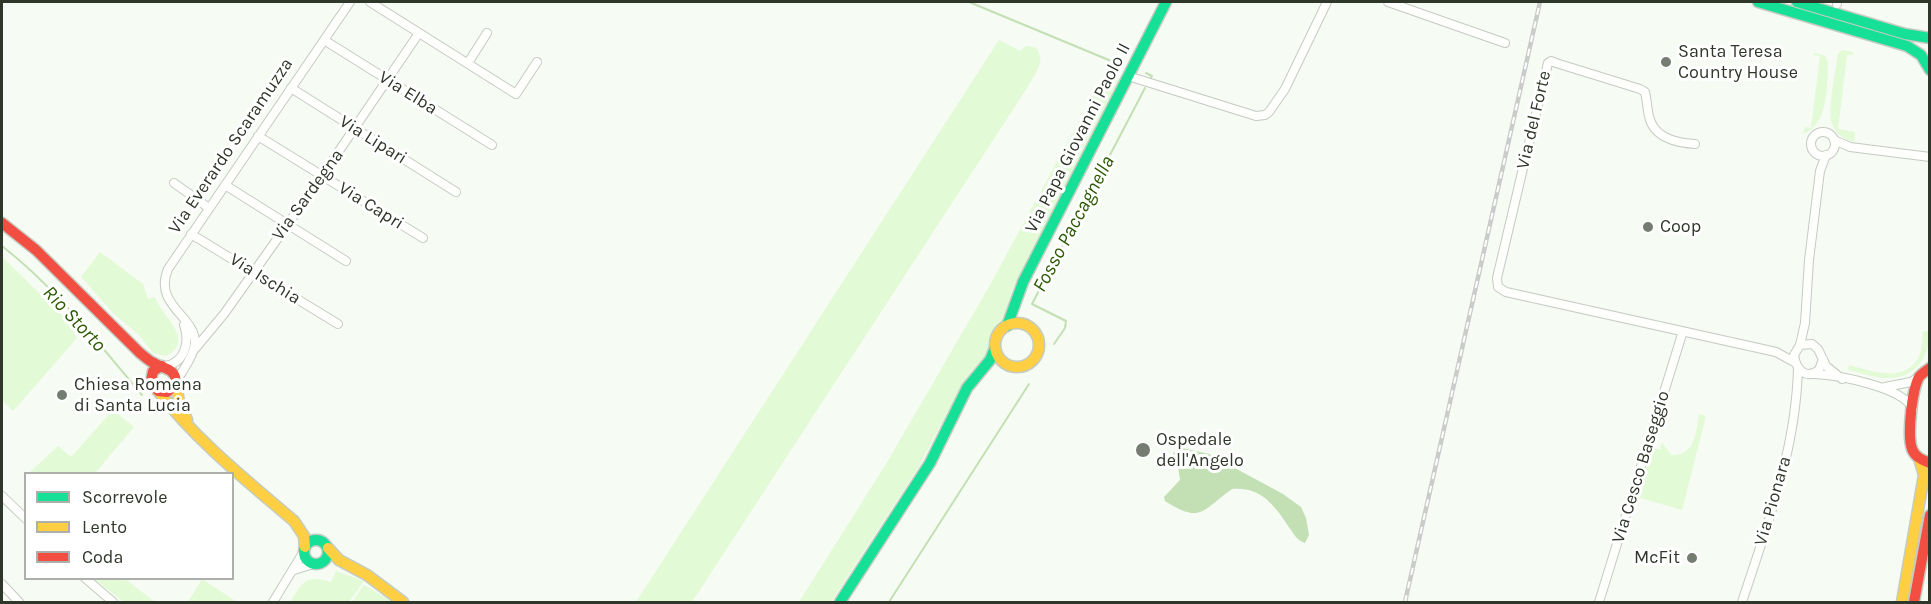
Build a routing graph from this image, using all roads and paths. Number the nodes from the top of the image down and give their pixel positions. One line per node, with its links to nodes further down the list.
1 (350, 2): 11 (street, Via Everardo Scaramuzza)
2 (370, 2): 8 (street)
3 (1166, 2): 16 (main road, Via Papa Giovanni Paolo II)
4 (1327, 2): 16 (street)
5 (1388, 2): 12 (street)
6 (1758, 2): 15 (main road)
7 (1797, 2): 10 (main road)
8 (418, 33): 14 (street); 17 (street, Via Sardegna)
9 (487, 33): 14 (street)
10 (1929, 38)
11 (324, 40): 17 (street, Via Elba); 18 (street, Via Everardo Scaramuzza)
12 (1505, 44)
13 (537, 62): 14 (street)
14 (468, 63)
15 (1929, 70)
16 (1128, 76): 39 (main road, Via Papa Giovanni Paolo II)
17 (388, 80): 19 (street, Via Sardegna); 23 (street, Via Elba)
18 (291, 88): 19 (street, Via Lipari); 20 (street, Via Everardo Scaramuzza)
19 (355, 128): 28 (street, Via Sardegna); 31 (street, Via Lipari)
20 (258, 136): 28 (street, Via Capri); 30 (street, Via Everardo Scaramuzza)
21 (1834, 140): 24 (street); 25 (street); 26 (street)
22 (1695, 144): 46 (street, Via del Forte)
23 (492, 145)
24 (1816, 153): 25 (street); 27 (street)
25 (1826, 155): 27 (street)
26 (1929, 157)
27 (1820, 171): 42 (street)
28 (322, 176): 34 (street, Via Sardegna); 36 (street, Via Capri)
29 (174, 183): 32 (street)
30 (225, 185): 32 (street, Via Everardo Scaramuzza); 34 (street)
31 (456, 192)
32 (209, 208): 35 (street, Via Everardo Scaramuzza)
33 (2, 223): 40 (main road)
34 (287, 224): 37 (street); 38 (street, Via Sardegna)
35 (191, 234): 38 (street, Via Ischia); 41 (street, Via Everardo Scaramuzza)
36 (423, 238)
37 (346, 261)
38 (253, 271): 43 (street, Via Ischia); 51 (street, Via Sardegna)
39 (1019, 290): 44 (main road, Via Papa Giovanni Paolo II); 45 (main road)
40 (92, 307): 54 (main road); 59 (main road)
41 (178, 314): 51 (street, Via Everardo Scaramuzza); 54 (street, Via Everardo Scaramuzza)
42 (1806, 323): 47 (street); 48 (street)
43 (338, 324)
44 (1007, 326): 45 (main road); 49 (main road)
45 (1027, 326): 53 (main road)
46 (1683, 331): 50 (street); 84 (street, Via Cesco Baseggio)
47 (1815, 346): 48 (street); 52 (street)
48 (1798, 347): 50 (street); 55 (street)
49 (995, 348): 53 (main road); 57 (main road)
50 (1776, 352): 55 (street)
51 (192, 353): 61 (street)
52 (1823, 359): 58 (street); 60 (street)
53 (1007, 365): 57 (main road)
54 (163, 366): 59 (main road); 61 (main road)
55 (1797, 366): 58 (street); 64 (street, Via Pionara)
56 (1926, 370): 62 (street); 65 (main road)
57 (981, 371): 83 (main road)
58 (1813, 374): 60 (street); 64 (street, Via Pionara)
59 (151, 377): 63 (main road)
60 (1842, 379): 62 (street)
61 (176, 382): 63 (main road); 66 (main road)
62 (1884, 387): 65 (street)
63 (158, 391): 66 (main road)
64 (1795, 397): 85 (street, Via Pionara)
65 (1914, 410): 67 (main road)
66 (193, 432): 71 (main road)
67 (1924, 461): 86 (main road)
68 (2, 496): 70 (street)
69 (1929, 515): 87 (main road)
70 (24, 517)
71 (294, 521): 72 (main road); 73 (main road)
72 (324, 544): 73 (main road); 74 (main road); 77 (main road)
73 (305, 549): 74 (main road); 75 (street)
74 (316, 564): 75 (street); 77 (main road)
75 (294, 570): 81 (street)
76 (86, 580): 80 (street)
77 (377, 582): 82 (main road)
78 (2, 584): 79 (street)
79 (19, 603)
80 (113, 603)
81 (273, 603)
82 (403, 603)
83 (840, 603)
84 (1599, 603)
85 (1742, 603)
86 (1902, 603)
87 (1914, 603)

